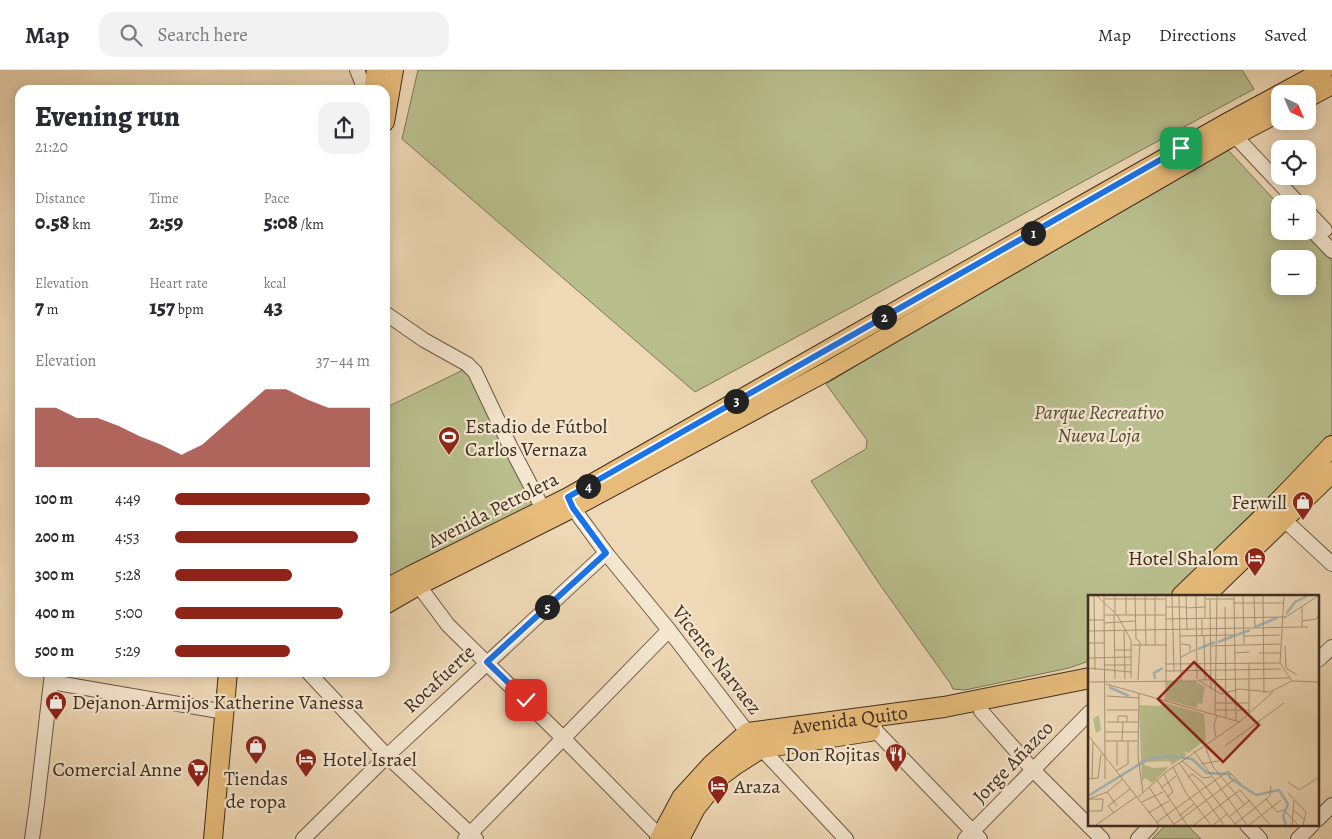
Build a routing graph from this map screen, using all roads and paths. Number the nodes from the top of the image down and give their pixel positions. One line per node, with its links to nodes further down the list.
1 (357, 70): 5 (street)
2 (376, 70): 6 (main road)
3 (394, 70): 8 (main road)
4 (1324, 70): 11 (main road, Avenida Petrolera)
5 (363, 85)
6 (374, 85)
7 (1332, 85): 9 (main road)
8 (390, 93)
9 (1316, 94)
10 (1271, 115): 11 (main road, Avenida Petrolera)
11 (1226, 132): 12 (street); 13 (street); 21 (main road, Avenida Petrolera)
12 (1279, 195)
13 (1290, 195)
14 (1316, 221): 16 (street)
15 (1316, 235): 17 (street)
16 (1332, 238)
17 (1332, 252)
18 (390, 316): 22 (street)
19 (1332, 446): 23 (highway)
20 (1332, 472): 23 (highway)
21 (570, 502): 22 (main road, Avenida Petrolera); 24 (street, Vicente Narvaez); 26 (main road, Avenida Petrolera)
22 (543, 509): 26 (main road, Avenida Petrolera)
23 (1278, 514): 25 (street); 28 (highway); 29 (highway)
24 (606, 553): 31 (street, Vicente Narvaez); 34 (street, Rocafuerte)
25 (1332, 564)
26 (415, 580): 27 (main road, Avenida Petrolera); 30 (main road, Avenida Petrolera); 34 (street)
27 (390, 588)
28 (1183, 595)
29 (1205, 595)
30 (390, 601)
31 (669, 630): 44 (street); 45 (street, Vicente Narvaez)
32 (1332, 647): 33 (street)
33 (1320, 658)
34 (487, 662): 44 (street); 46 (street, Rocafuerte)
35 (51, 677): 41 (street); 57 (street)
36 (232, 677): 41 (main road)
37 (313, 677): 46 (street)
38 (1088, 678): 43 (highway, Avenida Quito)
39 (1088, 688): 40 (highway, Avenida Quito)
40 (981, 711): 43 (highway, Avenida Quito); 47 (street)
41 (225, 712): 58 (main road)
42 (1088, 714): 47 (street, Jorge Añazco)
43 (874, 723): 45 (highway, Avenida Quito); 55 (street)
44 (564, 739): 56 (street); 60 (street)
45 (754, 740): 60 (highway); 61 (street, Vicente Narvaez)
46 (387, 756): 56 (street); 59 (street, Rocafuerte)
47 (1033, 770): 50 (street); 55 (street, Jorge Añazco)
48 (1332, 805): 49 (street)
49 (1320, 817)
50 (1088, 825)
51 (1089, 826): 62 (street)
52 (1150, 826): 63 (street)
53 (1248, 826): 64 (street)
54 (1311, 826): 65 (street)
55 (973, 836)
56 (470, 837)
57 (32, 839)
58 (212, 839)
59 (303, 839)
60 (666, 839)
61 (846, 839)
62 (1102, 839)
63 (1138, 839)
64 (1260, 839)
65 (1298, 839)

